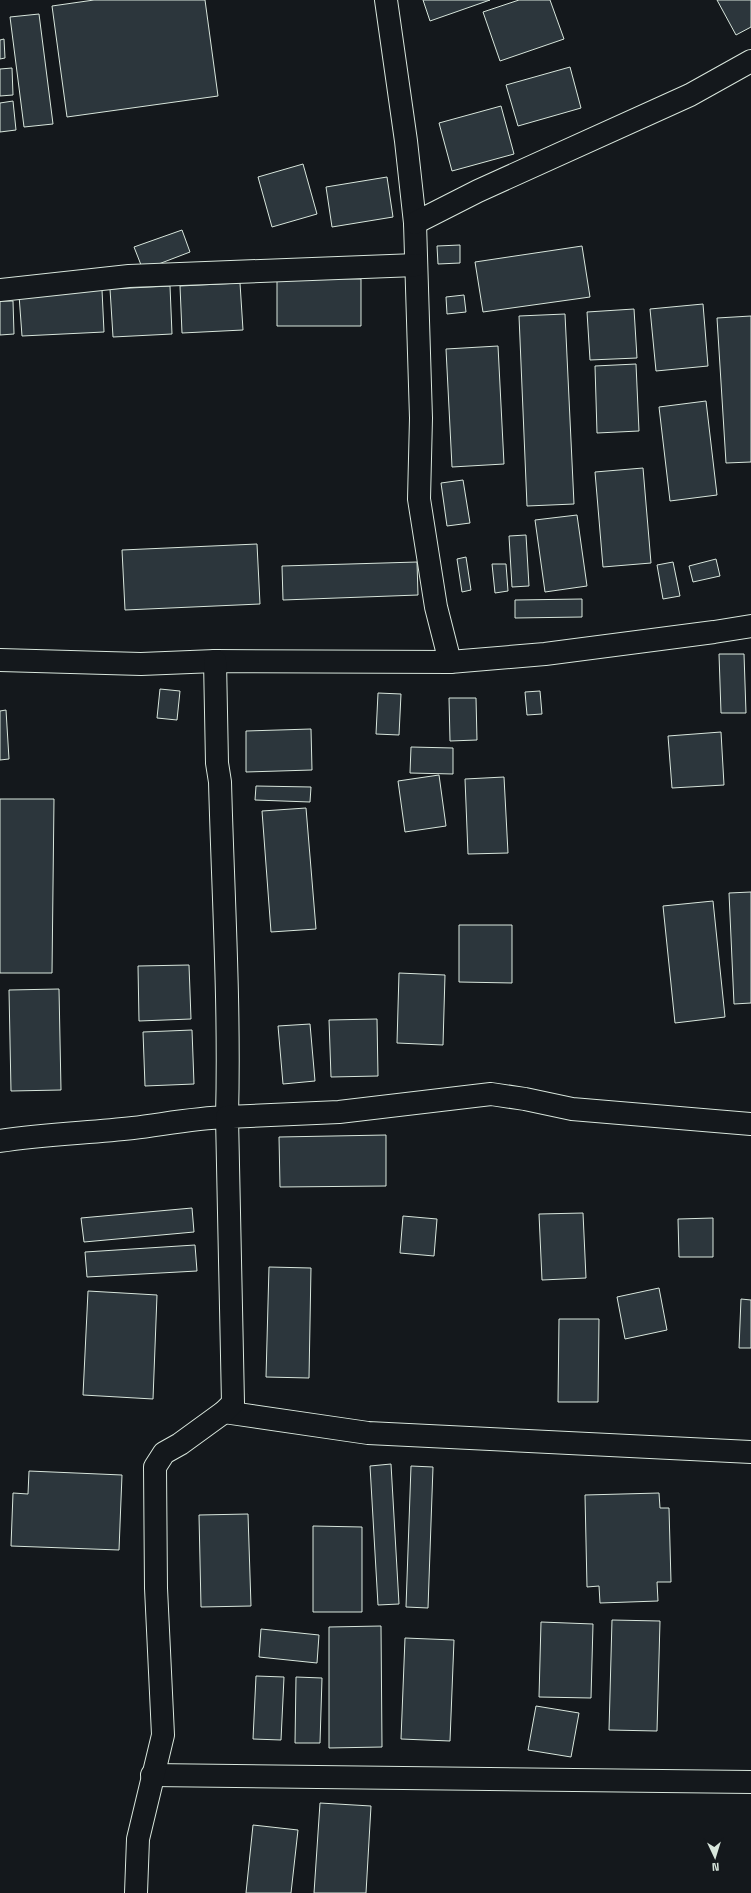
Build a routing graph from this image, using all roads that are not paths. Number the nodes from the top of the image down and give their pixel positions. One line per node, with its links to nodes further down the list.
1 (386, 0): 3 (street)
2 (751, 60): 3 (street)
3 (415, 224): 4 (street)
4 (416, 265): 5 (street); 9 (street)
5 (0, 290)
6 (751, 626): 9 (street)
7 (0, 660): 8 (street)
8 (215, 661): 9 (street); 10 (street)
9 (450, 662)
10 (227, 1117): 11 (street); 12 (street); 13 (street)
11 (751, 1124)
12 (0, 1142)
13 (224, 1412): 14 (street); 15 (street)
14 (751, 1452)
15 (152, 1775): 16 (street); 17 (street)
16 (751, 1782)
17 (136, 1893)

